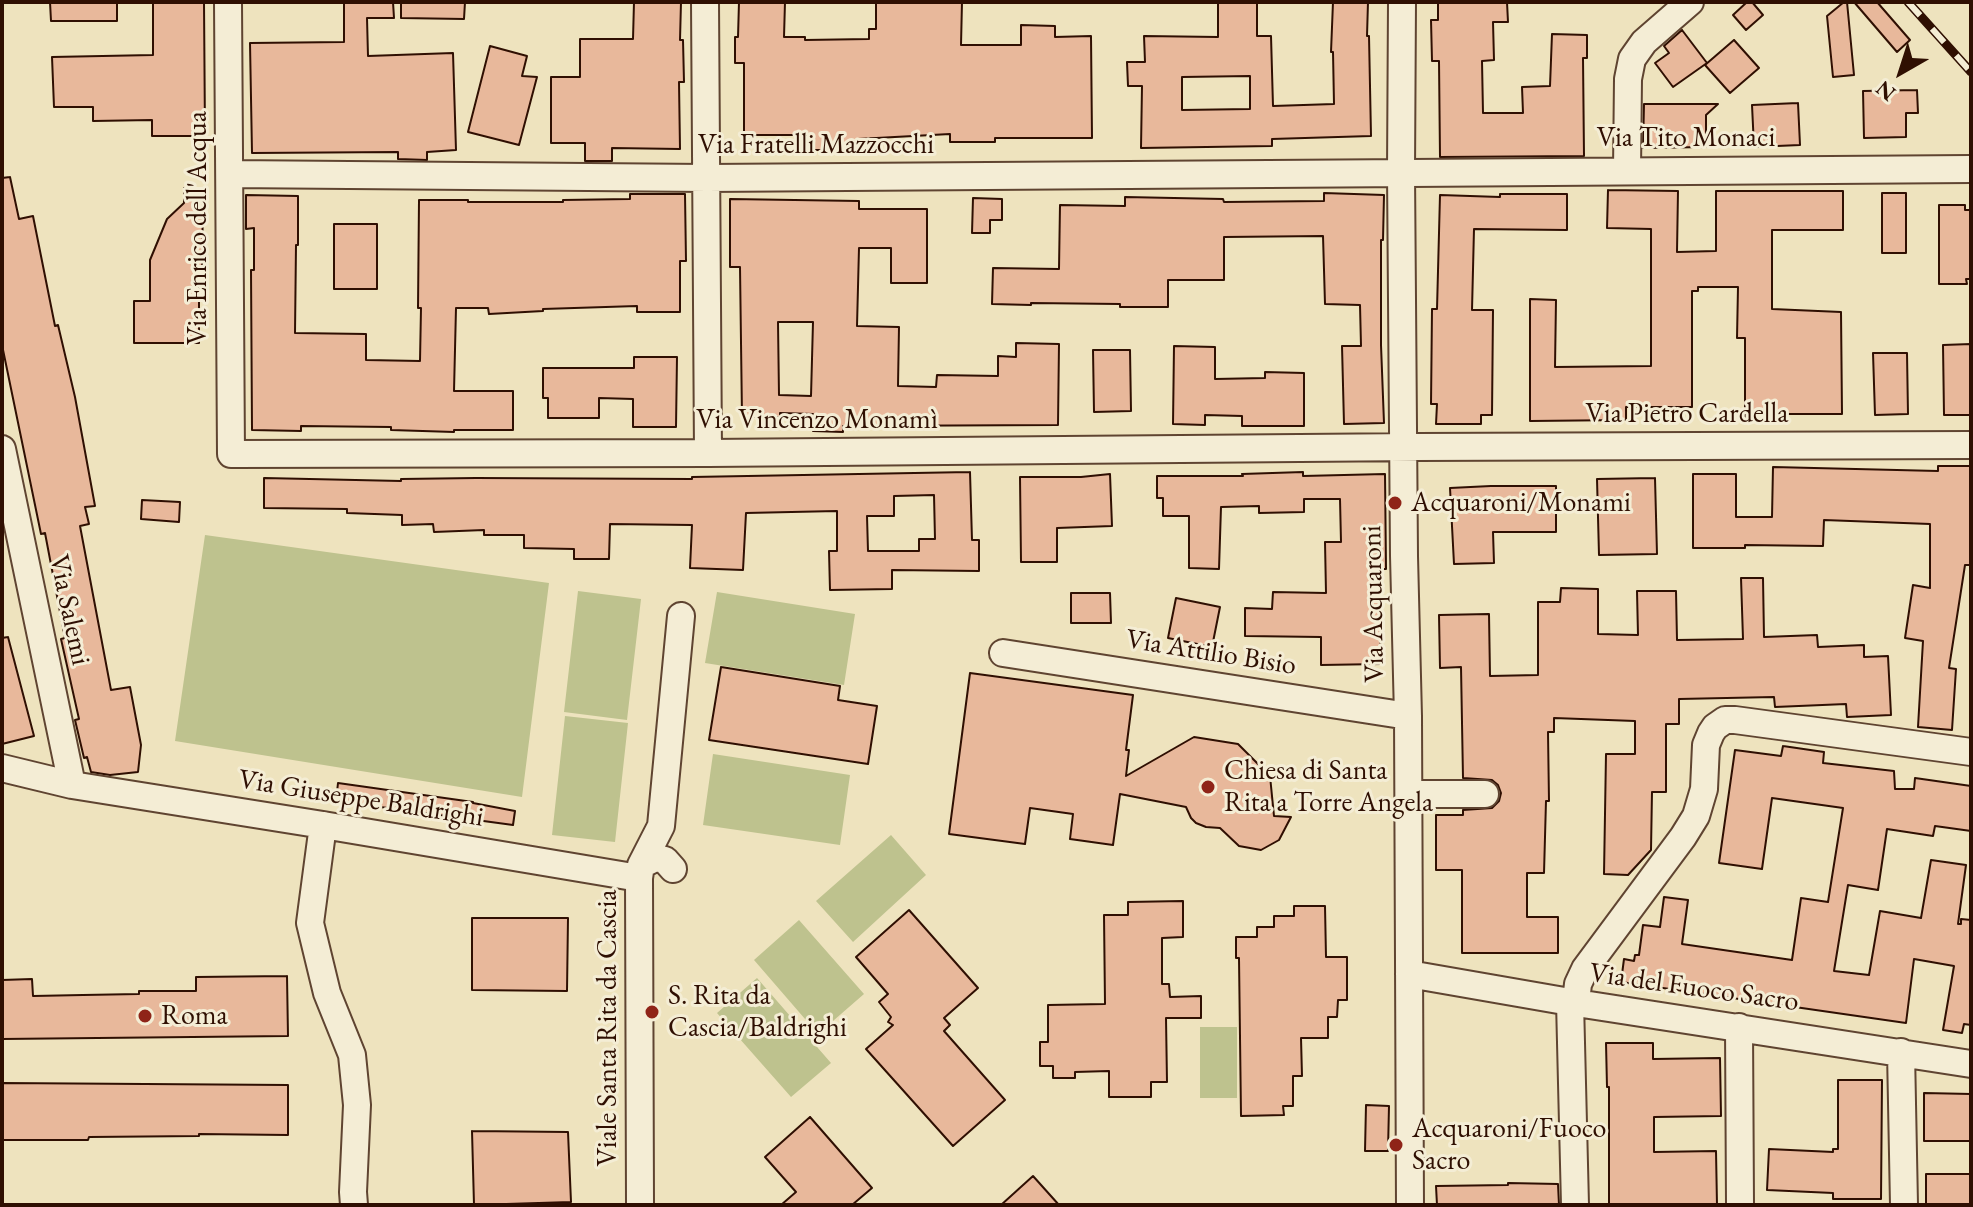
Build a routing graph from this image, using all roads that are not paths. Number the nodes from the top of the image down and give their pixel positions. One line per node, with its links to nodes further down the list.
1 (228, 2): 8 (street, Via Enrico dell'Acqua)
2 (705, 2): 9 (street)
3 (1402, 2): 7 (street, Via Acquaroni)
4 (1690, 2): 6 (street)
5 (1971, 169): 6 (street, Via Tito Monaci)
6 (1627, 170): 7 (street, Via Tito Monaci)
7 (1401, 172): 9 (street, Via Fratelli Mazzocchi); 11 (street, Via Acquaroni)
8 (230, 174): 9 (street, Via Fratelli Mazzocchi); 14 (street, Via Enrico dell'Acqua)
9 (707, 178): 13 (street)
10 (1971, 445): 11 (street, Via Pietro Cardella)
11 (1404, 447): 13 (street, Via Vincenzo Monamì); 17 (street, Via Acquaroni)
12 (2, 449): 20 (street, Via Salemi)
13 (708, 453): 14 (street, Via Vincenzo Monamì)
14 (231, 454)
15 (681, 616): 25 (street, Viale Santa Rita da Cascia)
16 (1003, 653): 17 (street, Via Attilio Bisio)
17 (1408, 716): 21 (street, Via Acquaroni)
18 (1971, 752): 27 (street)
19 (2, 768): 20 (street, Via Giuseppe Baldrighi)
20 (72, 785): 23 (street, Via Giuseppe Baldrighi)
21 (1409, 794): 22 (street); 26 (street, Via Acquaroni)
22 (1485, 794)
23 (323, 825): 25 (street, Via Giuseppe Baldrighi); 31 (street)
24 (673, 869): 25 (street, Via Giuseppe Baldrighi)
25 (640, 872): 32 (street, Viale Santa Rita da Cascia)
26 (1409, 974): 27 (street, Via del Fuoco Sacro); 33 (street, Via Acquaroni)
27 (1570, 1002): 28 (street, Via del Fuoco Sacro); 34 (street)
28 (1739, 1027): 29 (street, Via del Fuoco Sacro); 35 (street)
29 (1901, 1052): 30 (street, Via del Fuoco Sacro); 36 (street)
30 (1971, 1064)
31 (354, 1205)
32 (640, 1205)
33 (1410, 1205)
34 (1575, 1205)
35 (1740, 1205)
36 (1904, 1205)

